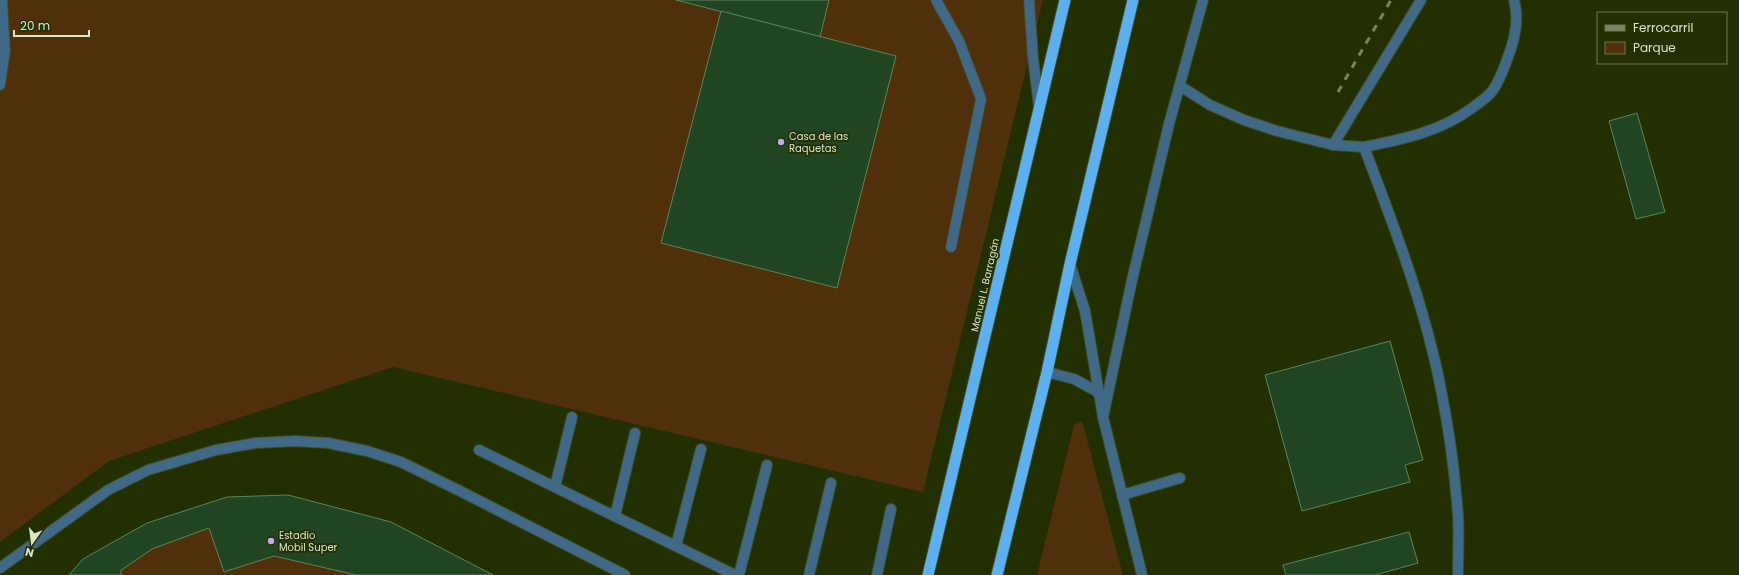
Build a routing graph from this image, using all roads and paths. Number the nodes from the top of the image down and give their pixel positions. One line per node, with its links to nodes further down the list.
1 (2, 0): 9 (lane)
2 (936, 0): 14 (lane)
3 (1029, 0): 11 (lane)
4 (1066, 0): 11 (highway, Manuel L. Barragán)
5 (1133, 0): 15 (highway)
6 (1203, 0): 10 (lane)
7 (1421, 0): 12 (lane)
8 (1514, 0): 13 (lane)
9 (0, 85)
10 (1180, 86): 12 (lane); 19 (lane)
11 (1039, 109): 37 (highway, Manuel L. Barragán)
12 (1333, 145): 13 (lane)
13 (1364, 147): 40 (lane)
14 (951, 247)
15 (1070, 264): 16 (highway); 17 (lane)
16 (1047, 372): 17 (lane); 38 (highway)
17 (1098, 392): 19 (lane)
18 (572, 417): 26 (lane)
19 (1103, 417): 27 (lane)
20 (635, 433): 29 (lane)
21 (701, 449): 30 (lane)
22 (479, 450): 26 (lane)
23 (767, 464): 34 (lane)
24 (1180, 478): 27 (lane)
25 (831, 483): 35 (lane)
26 (555, 487): 29 (lane)
27 (1122, 495): 39 (lane)
28 (891, 509): 36 (lane)
29 (615, 516): 30 (lane)
30 (676, 546): 33 (lane)
31 (0, 568): 32 (lane)
32 (625, 575)
33 (735, 575)
34 (739, 575)
35 (809, 575)
36 (877, 575)
37 (928, 575)
38 (996, 575)
39 (1142, 575)
40 (1458, 575)

